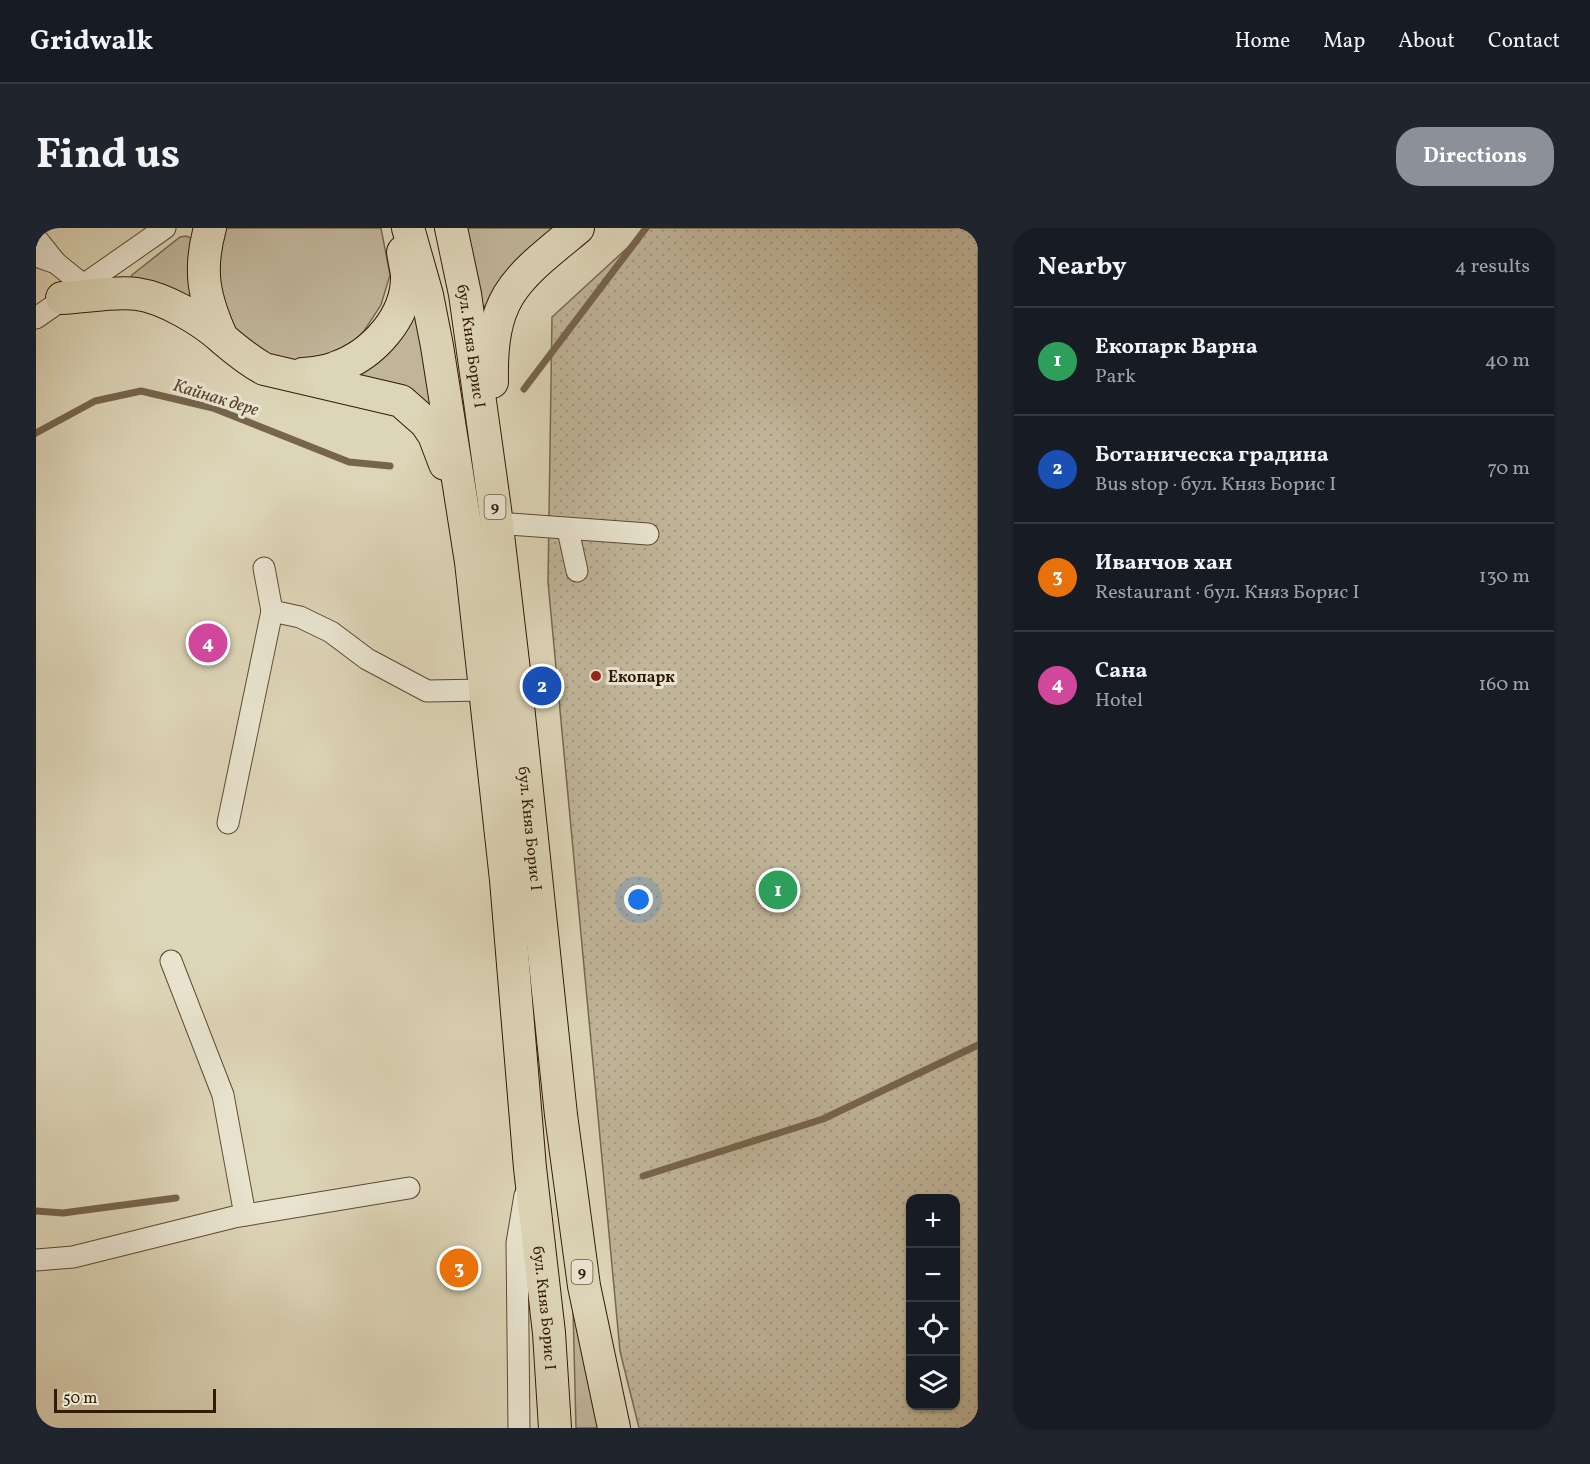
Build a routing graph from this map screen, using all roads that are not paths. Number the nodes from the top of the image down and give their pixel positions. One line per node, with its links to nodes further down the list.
1 (165, 228): 9 (street)
2 (210, 228): 11 (highway)
3 (399, 228): 12 (highway)
4 (408, 228): 15 (highway, бул. Княз Борис I / 9)
5 (452, 228): 13 (highway, бул. Княз Борис I / 9)
6 (578, 228): 13 (highway)
7 (36, 238): 8 (street)
8 (46, 259): 9 (street)
9 (72, 291): 10 (street); 11 (highway)
10 (36, 318)
11 (222, 338): 12 (highway)
12 (296, 375): 15 (highway)
13 (496, 516): 14 (street); 29 (highway, бул. Княз Борис I / 9)
14 (568, 530): 16 (street); 18 (street)
15 (467, 534): 20 (highway, бул. Княз Борис I / 9)
16 (648, 534)
17 (264, 568): 19 (street)
18 (577, 571)
19 (272, 611): 20 (street); 21 (street)
20 (485, 690): 23 (highway, бул. Княз Борис I / 9)
21 (228, 823)
22 (171, 962): 25 (street)
23 (530, 1168): 27 (street); 28 (highway, бул. Княз Борис I / 9)
24 (409, 1188): 25 (street)
25 (245, 1215): 26 (street)
26 (36, 1260)
27 (519, 1428)
28 (555, 1428)
29 (614, 1428)

